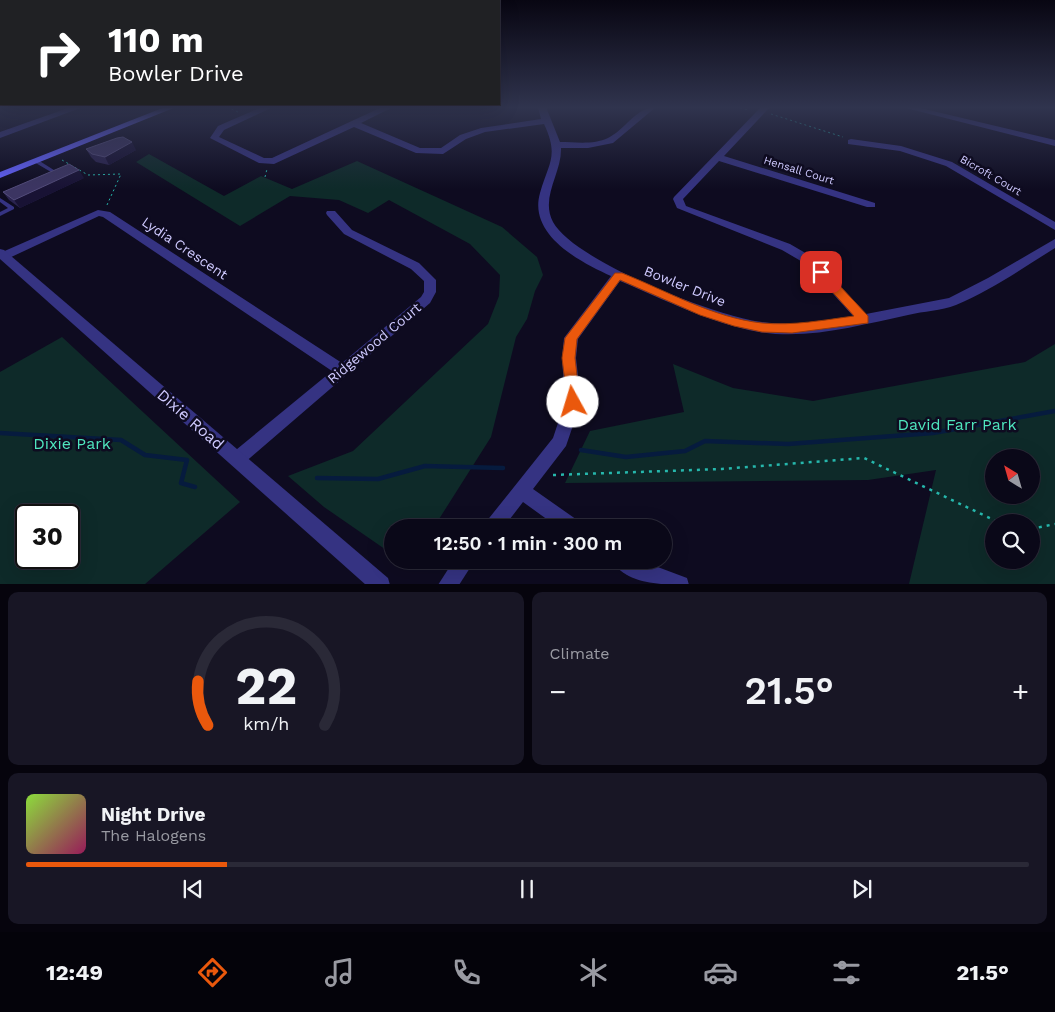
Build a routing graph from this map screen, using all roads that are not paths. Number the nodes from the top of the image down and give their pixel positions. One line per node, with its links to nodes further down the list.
1 (103, 134): 14 (main road)
2 (215, 134): 3 (street)
3 (333, 134)
4 (379, 134): 5 (street)
5 (471, 134)
6 (551, 134): 12 (street, Bowler Drive)
7 (618, 134): 12 (street)
8 (741, 134): 13 (street)
9 (1019, 134): 11 (street)
10 (851, 142): 21 (street, Bicroft Court)
11 (1055, 143)
12 (556, 145): 24 (street, Bowler Drive)
13 (719, 158): 18 (street, Hensall Court); 25 (street)
14 (36, 161): 15 (main road); 16 (lane)
15 (0, 175)
16 (46, 176)
17 (0, 200): 20 (lane)
18 (871, 205)
19 (331, 213): 26 (street, Ridgewood Court)
20 (0, 214)
21 (1055, 227)
22 (1055, 243): 25 (street, Bowler Drive)
23 (2, 255): 26 (street, Lydia Crescent); 27 (street, Dixie Road)
24 (618, 275): 25 (street, Bowler Drive); 28 (street)
25 (864, 320)
26 (342, 370): 27 (street, Ridgewood Court)
27 (236, 459): 33 (street, Dixie Road)
28 (521, 490): 29 (street); 30 (street)
29 (499, 519)
30 (561, 519)
31 (459, 569): 34 (street)
32 (638, 569): 35 (street)
33 (381, 584)
34 (447, 584)
35 (680, 584)

